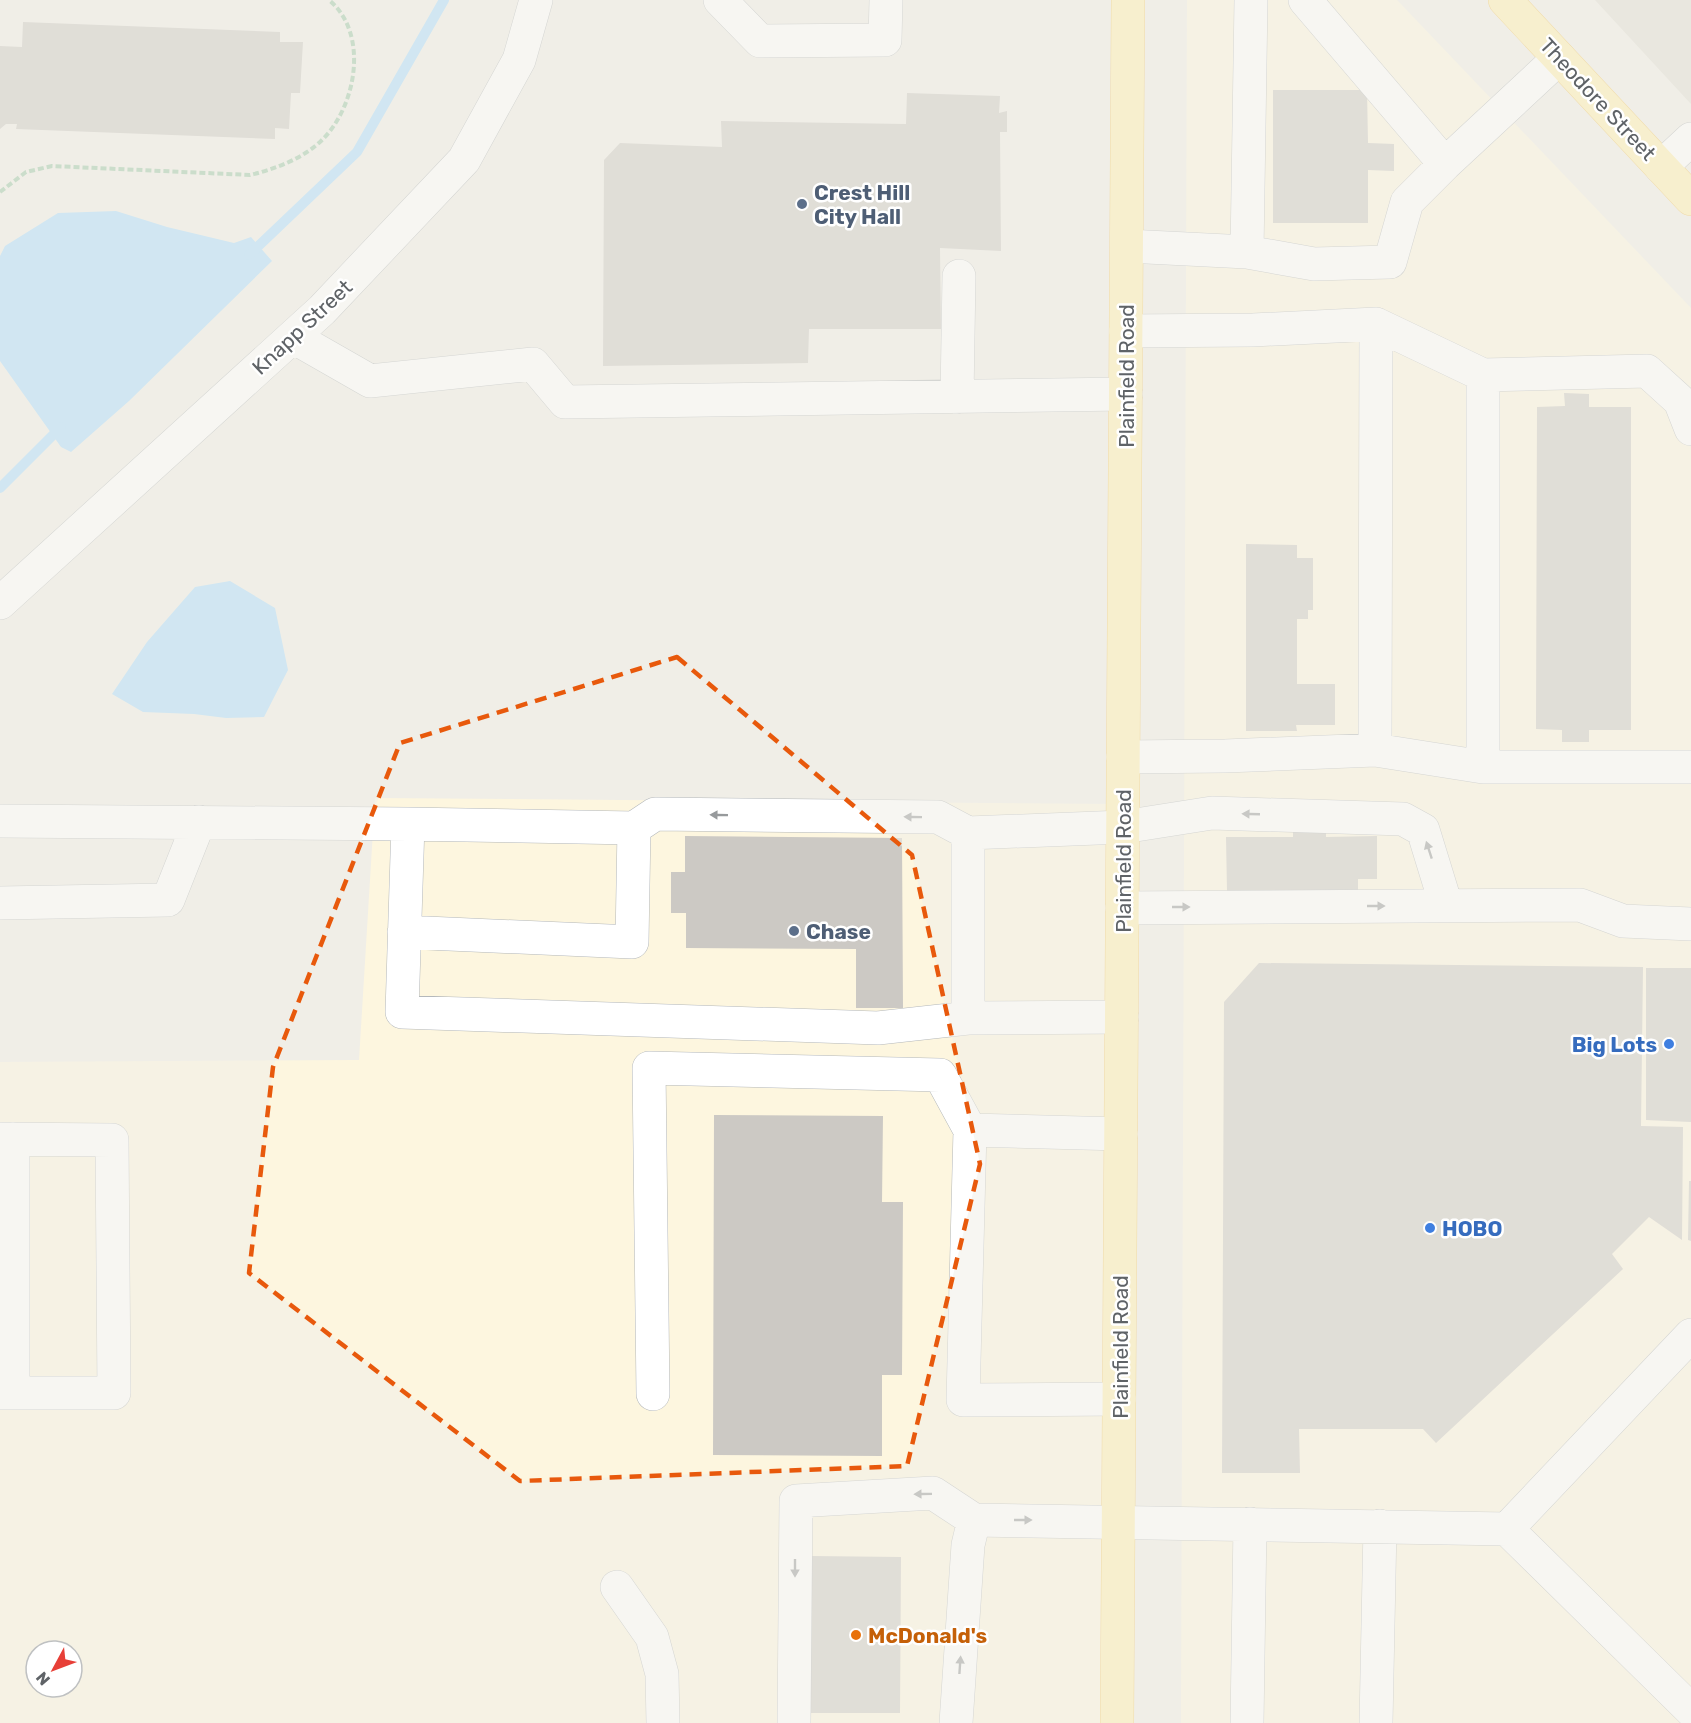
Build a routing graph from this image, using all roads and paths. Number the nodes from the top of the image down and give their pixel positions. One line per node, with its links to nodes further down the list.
1 (329, 0): 13 (path)
2 (536, 0): 20 (street, Knapp Street)
3 (720, 0): 4 (street)
4 (886, 0)
5 (1128, 0): 15 (main road, Plainfield Road)
6 (1251, 0): 16 (street)
7 (1305, 0): 11 (street)
8 (1505, 0): 9 (main road, Theodore Street)
9 (1559, 58): 11 (street); 12 (main road, Theodore Street)
10 (1691, 139): 12 (street)
11 (1445, 164): 16 (street)
12 (1661, 167): 14 (main road, Theodore Street)
13 (0, 192)
14 (1691, 199)
15 (1127, 246): 16 (street); 19 (main road, Plainfield Road)
16 (1247, 252)
17 (959, 276): 23 (street)
18 (1376, 324): 19 (street); 21 (street); 27 (street)
19 (1126, 331): 22 (main road, Plainfield Road)
20 (293, 337): 23 (street); 25 (street, Knapp Street)
21 (1483, 375): 24 (street); 29 (street)
22 (1126, 394): 23 (street); 28 (main road, Plainfield Road)
23 (957, 397)
24 (1691, 429)
25 (0, 603)
26 (1691, 749): 30 (street)
27 (1375, 750): 28 (street); 29 (street)
28 (1123, 757): 34 (main road, Plainfield Road)
29 (1483, 767): 30 (street)
30 (1691, 767)
31 (0, 821): 32 (street)
32 (200, 822): 33 (street); 37 (street)
33 (408, 824): 35 (street); 41 (street)
34 (1123, 827): 36 (street); 38 (street, one-way to 34); 39 (main road, Plainfield Road)
35 (634, 828): 36 (street, one-way to 35); 41 (street)
36 (968, 832): 43 (street)
37 (0, 903)
38 (1446, 905): 39 (street, one-way to 38); 40 (street)
39 (1122, 908): 42 (main road, Plainfield Road)
40 (1691, 924)
41 (404, 932): 43 (street)
42 (1122, 1017): 43 (street); 45 (main road, Plainfield Road)
43 (968, 1018)
44 (970, 1130): 45 (street); 49 (street); 50 (street)
45 (1121, 1134): 50 (main road, Plainfield Road)
46 (6, 1139): 48 (street); 48 (street)
47 (1691, 1335): 55 (street)
48 (7, 1393)
49 (653, 1394)
50 (1119, 1399): 52 (main road, Plainfield Road)
51 (974, 1520): 52 (street, one-way to 52); 59 (street, one-way to 59); 60 (street, one-way to 51)
52 (1118, 1521): 53 (street); 61 (main road, Plainfield Road)
53 (1250, 1524): 54 (street); 62 (street)
54 (1380, 1526): 55 (street); 63 (street)
55 (1507, 1529): 57 (street)
56 (617, 1587): 58 (street)
57 (1691, 1710)
58 (663, 1723)
59 (794, 1723)
60 (956, 1723)
61 (1117, 1723)
62 (1247, 1723)
63 (1376, 1723)

